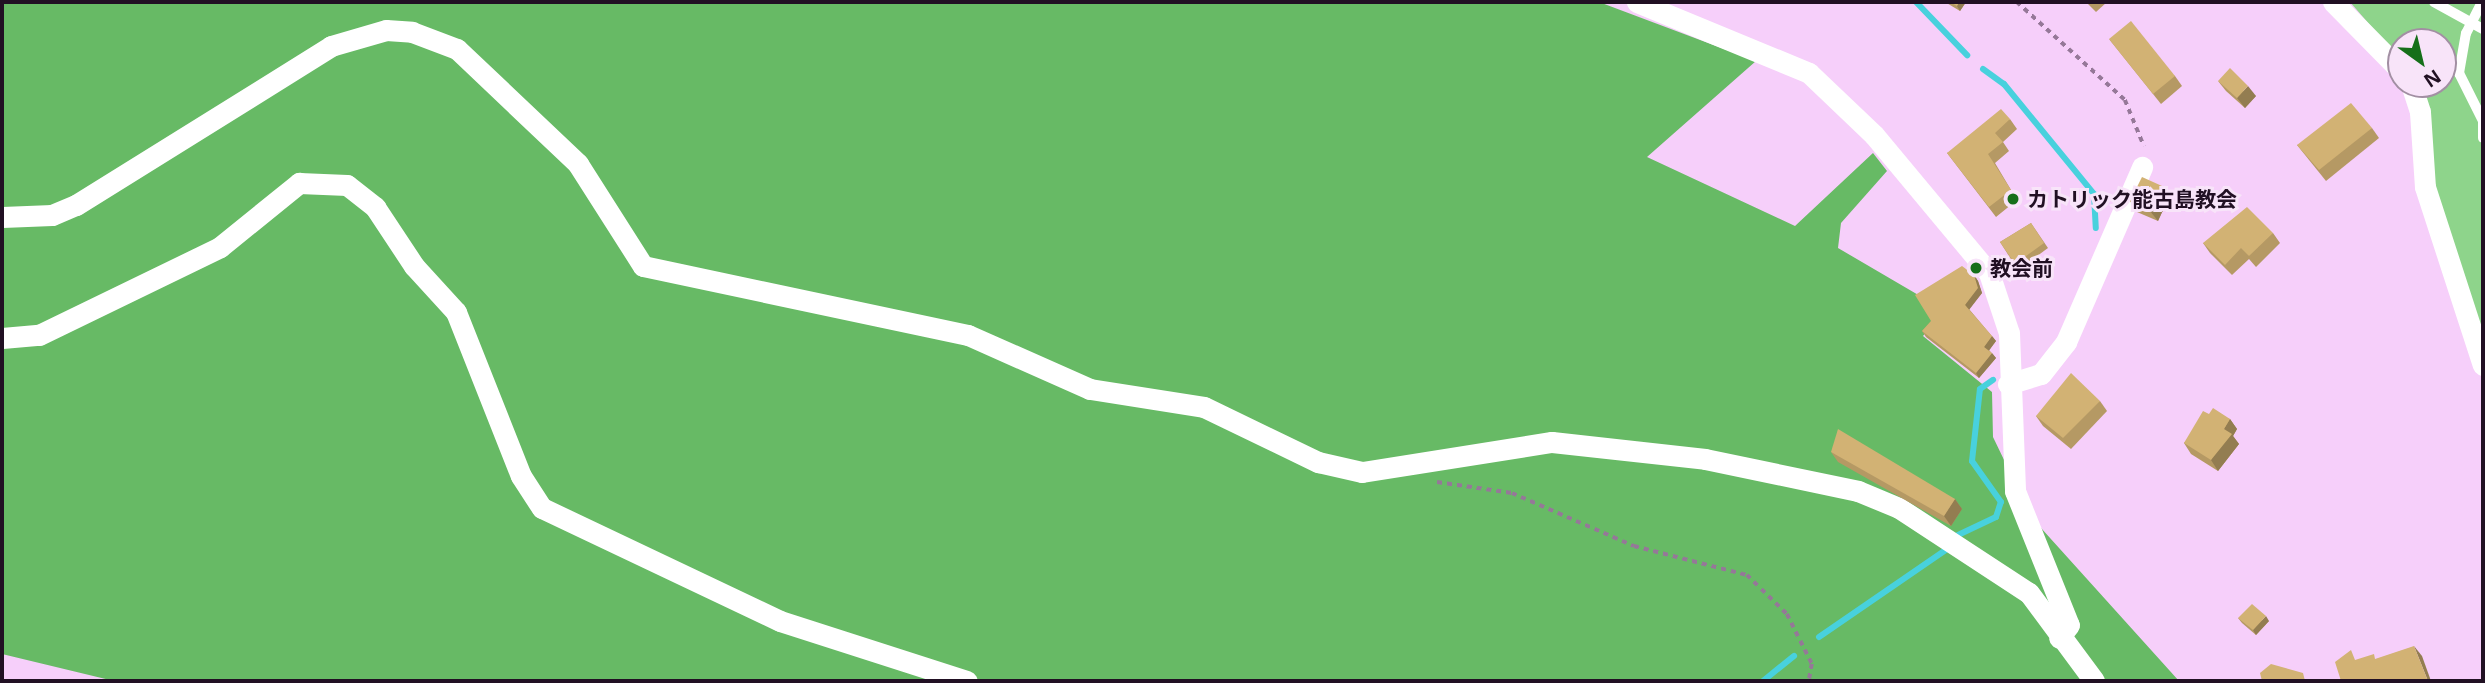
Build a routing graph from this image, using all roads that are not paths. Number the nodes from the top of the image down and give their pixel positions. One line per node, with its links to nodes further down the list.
1 (1637, 2): 15 (street)
2 (2333, 2): 6 (street)
3 (2434, 2): 5 (lane)
4 (2476, 4): 5 (lane)
5 (2478, 27): 7 (lane)
6 (2387, 57)
7 (2471, 95): 9 (lane); 10 (lane)
8 (2416, 98): 14 (street)
9 (2483, 99)
10 (2483, 138)
11 (2143, 167): 15 (street)
12 (2, 217): 16 (street)
13 (2, 338): 17 (street)
14 (2483, 365)
15 (2008, 384): 16 (street)
16 (2059, 638): 18 (street)
17 (967, 681)
18 (2094, 681)

